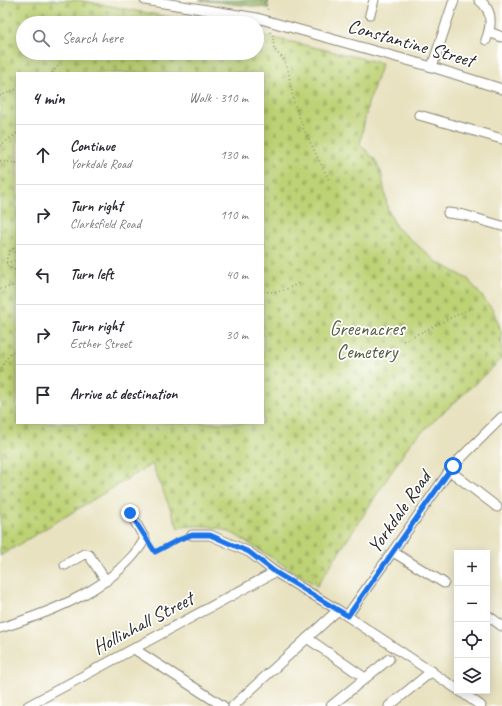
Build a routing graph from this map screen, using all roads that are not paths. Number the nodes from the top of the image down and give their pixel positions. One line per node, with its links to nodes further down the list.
1 (145, 0): 6 (street, Constantine Street)
2 (374, 0): 5 (street)
3 (454, 0): 9 (street)
4 (479, 0): 8 (street)
5 (370, 14)
6 (245, 16)
7 (264, 20): 9 (street, Constantine Street)
8 (502, 37)
9 (432, 67): 10 (street, Constantine Street)
10 (502, 89)
11 (419, 115): 12 (street)
12 (502, 139)
13 (448, 213): 14 (street)
14 (502, 226)
15 (502, 417): 16 (street, Yorkdale Road)
16 (450, 471): 17 (street); 20 (street, Yorkdale Road)
17 (497, 507)
18 (130, 513): 23 (street)
19 (192, 535): 22 (street)
20 (393, 552): 24 (street); 26 (street, Yorkdale Road)
21 (65, 565): 23 (street)
22 (275, 572): 25 (street); 31 (street, Hollinhall Street)
23 (106, 581): 29 (street)
24 (444, 583)
25 (338, 610): 26 (street); 30 (street)
26 (348, 616): 33 (street)
27 (490, 617): 28 (street)
28 (502, 626)
29 (0, 628)
30 (307, 638): 34 (street); 40 (street)
31 (134, 649): 38 (street, Hollinhall Street); 39 (street)
32 (389, 659): 34 (street)
33 (432, 671): 35 (street); 41 (street)
34 (365, 678): 37 (street)
35 (454, 687)
36 (464, 694): 42 (street)
37 (335, 705)
38 (28, 706)
39 (223, 706)
40 (233, 706)
41 (389, 706)
42 (481, 706)

